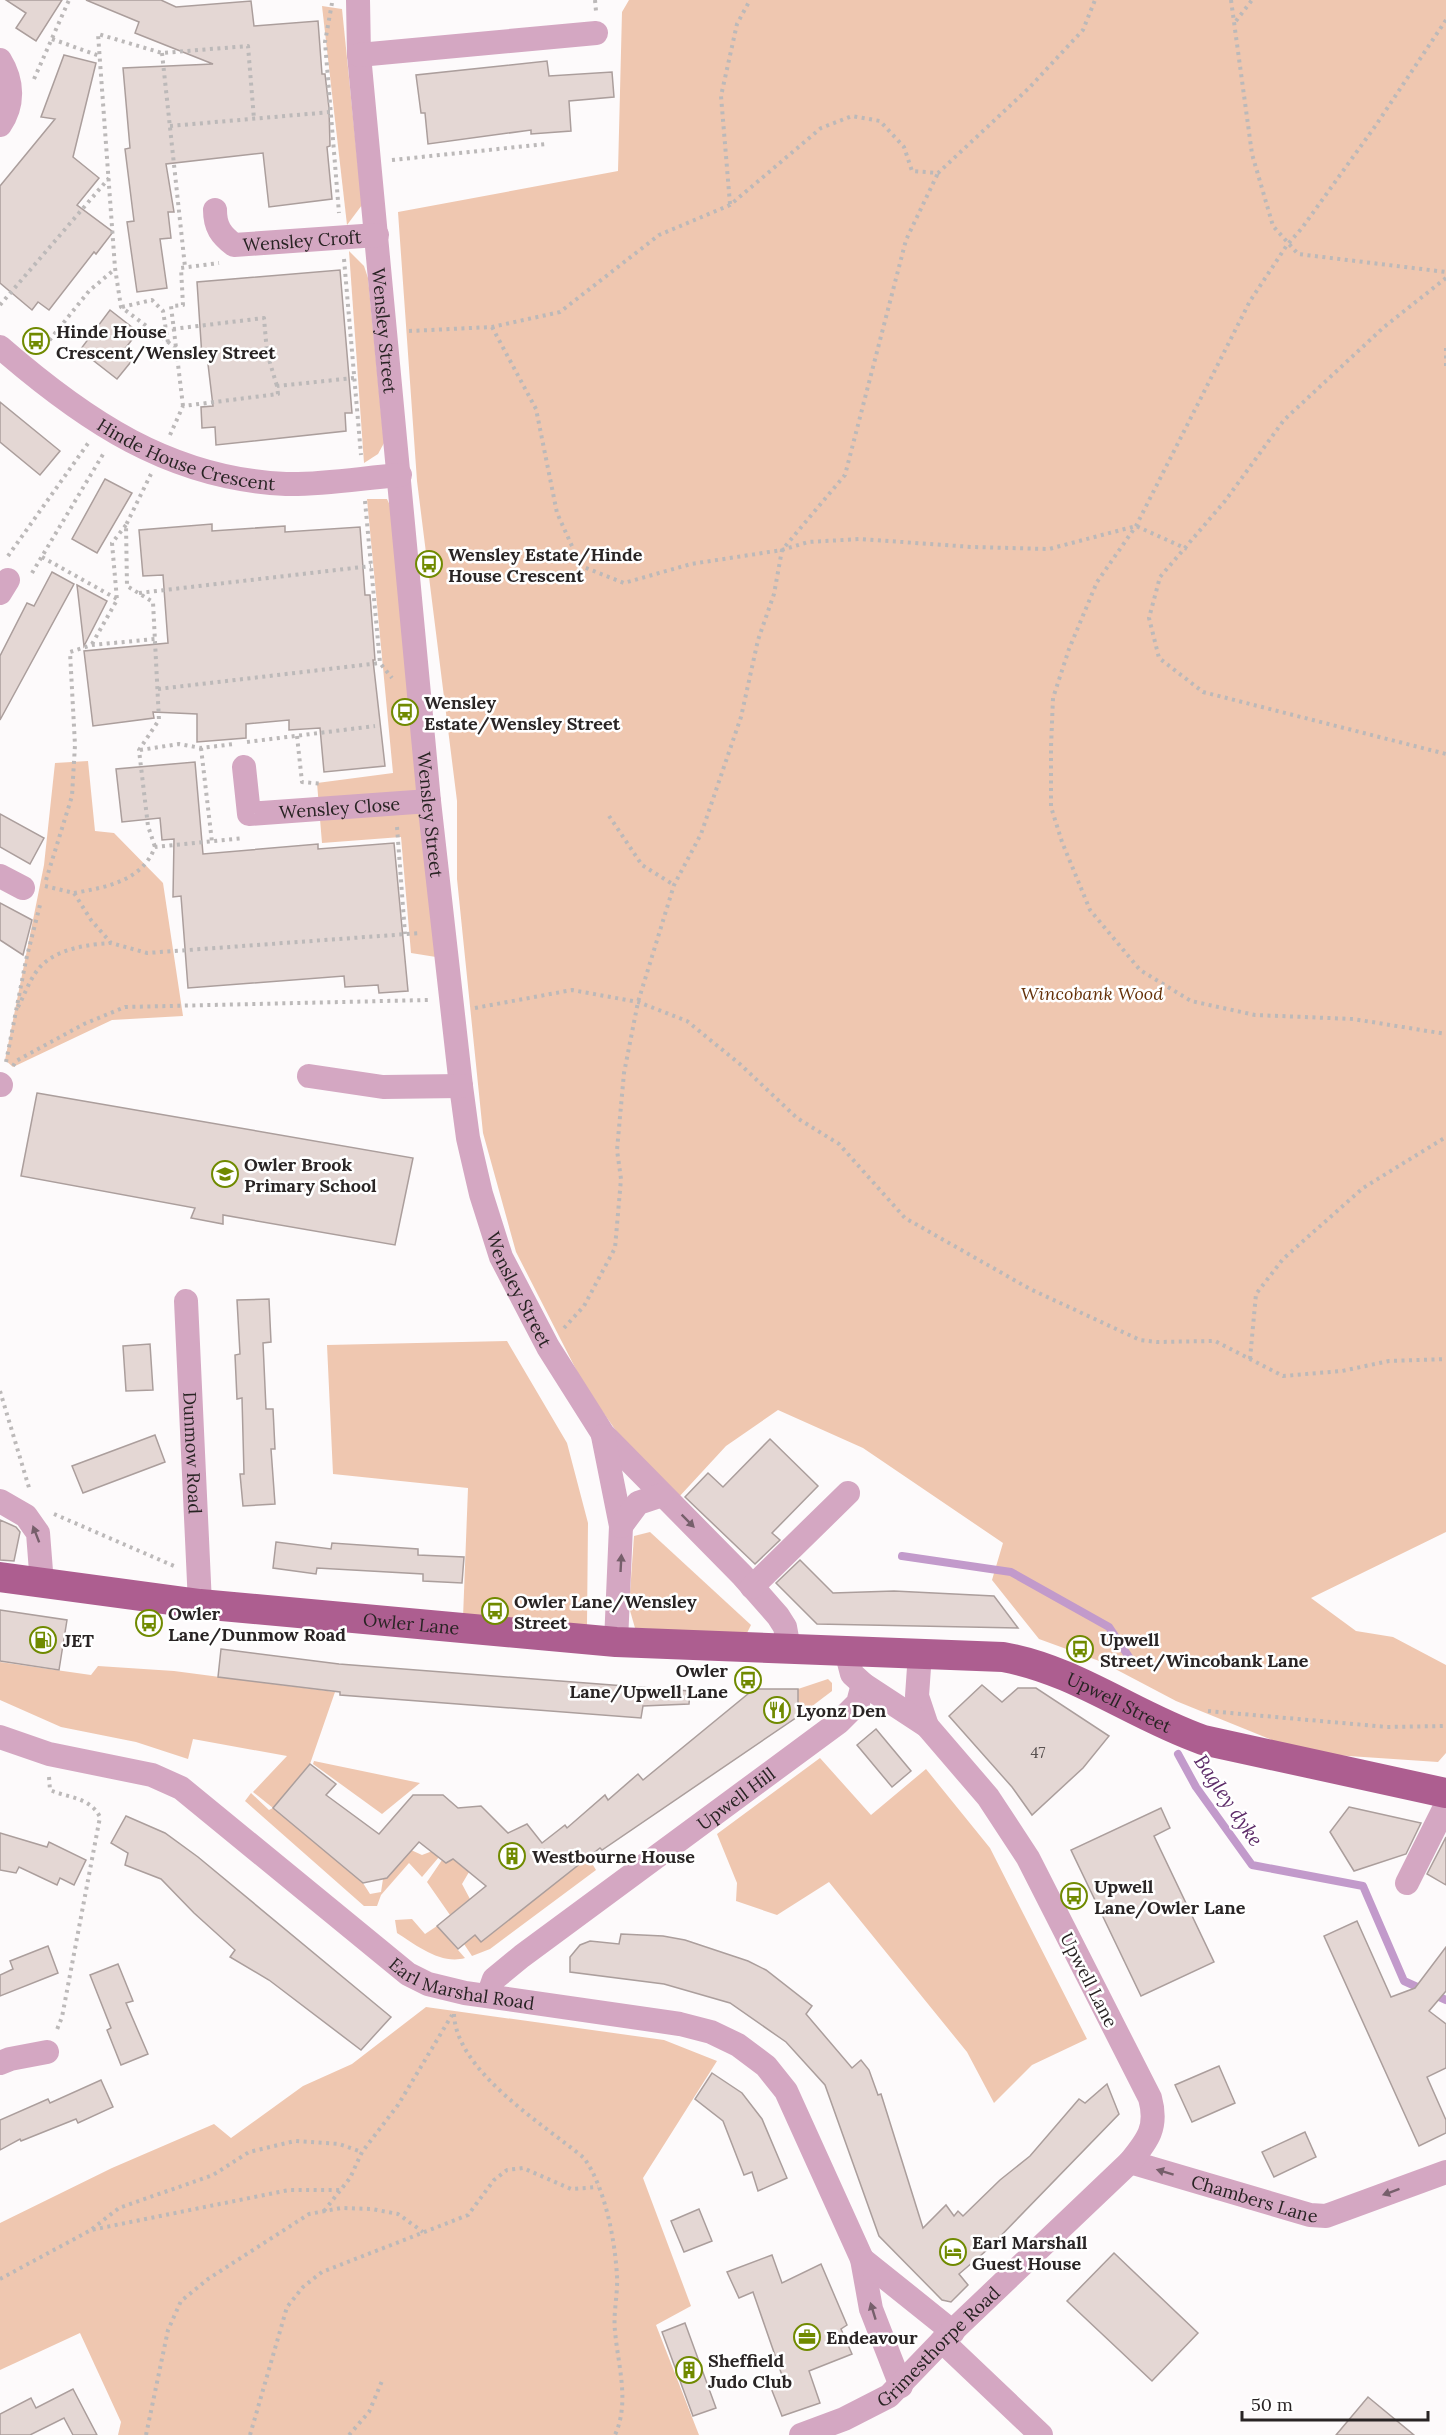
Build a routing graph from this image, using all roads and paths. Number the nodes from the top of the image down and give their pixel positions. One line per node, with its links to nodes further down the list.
1 (69, 0): 11 (path)
2 (333, 0): 17 (path)
3 (358, 0): 13 (street, Wensley Street)
4 (750, 0): 25 (path)
5 (1095, 0): 23 (path)
6 (1231, 0): 9 (path)
7 (1252, 0): 9 (path)
8 (1446, 20): 29 (path)
9 (1235, 21): 29 (path)
10 (596, 33): 13 (street)
11 (52, 39): 14 (path); 16 (path)
12 (162, 53): 14 (path); 18 (path); 20 (path)
13 (359, 55): 22 (street, Wensley Street)
14 (100, 56): 24 (path)
15 (0, 60): 16 (street)
16 (11, 92): 19 (street)
17 (331, 112): 18 (path); 28 (path)
18 (254, 119): 20 (path)
19 (0, 125)
20 (170, 126): 31 (path)
21 (546, 144): 22 (path)
22 (370, 162): 27 (street, Wensley Street)
23 (938, 173): 25 (path); 56 (path)
24 (110, 178): 32 (path); 35 (path)
25 (730, 205): 37 (path)
26 (214, 210): 28 (street, Wensley Croft)
27 (377, 235): 28 (street, Wensley Croft); 39 (street, Wensley Street)
28 (342, 238): 46 (path)
29 (1287, 245): 33 (path); 54 (path)
30 (227, 262): 31 (path)
31 (185, 267): 38 (path)
32 (116, 268): 36 (path); 44 (path)
33 (1446, 272)
34 (1446, 278): 55 (path)
35 (0, 305)
36 (121, 308): 40 (path); 40 (path)
37 (492, 327): 39 (path); 56 (path)
38 (173, 328): 42 (path); 47 (path)
39 (387, 332): 51 (street, Wensley Street)
40 (168, 343): 42 (path)
41 (0, 347): 44 (street, Hinde House Crescent)
42 (176, 348): 48 (path)
43 (1446, 348): 45 (path)
44 (26, 369): 49 (street, Hinde House Crescent)
45 (1446, 369)
46 (354, 378): 47 (path); 52 (path)
47 (277, 386): 48 (path)
48 (183, 406): 50 (path)
49 (109, 428): 50 (street, Hinde House Crescent); 57 (path); 59 (path)
50 (160, 457): 52 (street, Hinde House Crescent); 53 (path)
51 (399, 475): 52 (street, Hinde House Crescent); 73 (street, Wensley Street)
52 (363, 478): 58 (path)
53 (126, 525): 60 (path); 61 (path)
54 (1136, 526): 55 (path); 56 (path); 90 (path)
55 (1187, 549): 71 (path)
56 (782, 550): 81 (path)
57 (42, 556): 59 (path); 61 (path)
58 (371, 567): 60 (path); 64 (path)
59 (5, 577)
60 (138, 593): 62 (path)
61 (117, 600): 63 (path)
62 (155, 639): 63 (path); 66 (path)
63 (92, 645): 82 (path)
64 (380, 663): 65 (path); 66 (path)
65 (394, 680)
66 (158, 689): 70 (path)
67 (375, 726): 68 (path)
68 (297, 736): 69 (path); 75 (path)
69 (201, 748): 70 (path); 78 (path)
70 (140, 750): 79 (path)
71 (1446, 754)
72 (244, 767): 76 (street)
73 (429, 801): 74 (street, Wensley Close); 84 (street, Wensley Street)
74 (394, 804): 75 (street, Wensley Close); 85 (path)
75 (355, 806): 76 (street, Wensley Close)
76 (249, 814): 78 (path)
77 (609, 816): 81 (path)
78 (212, 842): 79 (path)
79 (155, 847): 83 (path)
80 (0, 876): 82 (street)
81 (674, 885): 87 (path)
82 (34, 887): 83 (path); 89 (path)
83 (74, 893): 86 (path)
84 (445, 933): 85 (path); 88 (street, Wensley Street)
85 (405, 934): 86 (path)
86 (111, 943): 89 (path)
87 (638, 1002): 88 (path); 96 (path); 97 (path)
88 (454, 1006): 92 (path); 93 (street, Wensley Street)
89 (16, 1011): 92 (path)
90 (1446, 1034)
91 (309, 1076): 93 (street)
92 (1, 1084)
93 (461, 1086): 96 (street, Wensley Street)
94 (1446, 1137): 97 (path)
95 (186, 1301): 109 (street, Dunmow Road)
96 (548, 1347): 100 (street, Wensley Street)
97 (1250, 1359): 98 (path)
98 (1446, 1359)
99 (0, 1391): 104 (path)
100 (603, 1434): 102 (street, Wensley Street); 105 (street, Wensley Street)
101 (848, 1493): 107 (street)
102 (662, 1495): 105 (street); 107 (street, Wensley Street, one-way to 107)
103 (0, 1501): 104 (street)
104 (30, 1510): 108 (street, one-way to 104); 109 (path)
105 (621, 1526): 110 (street, Wensley Street, one-way to 105)
106 (0, 1577): 108 (main road, Owler Lane)
107 (747, 1581): 111 (street, Wensley Street)
108 (42, 1584): 109 (main road, Owler Lane)
109 (199, 1590): 110 (main road, Owler Lane)
110 (616, 1642): 111 (main road, Owler Lane)
111 (789, 1650): 112 (main road, Upwell Street)
112 (846, 1651): 113 (main road, Upwell Street); 114 (street, Upwell Lane)
113 (920, 1653): 115 (street, Upwell Lane); 117 (main road, Upwell Street)
114 (863, 1684): 115 (street, Upwell Lane); 123 (street, Upwell Hill)
115 (927, 1726): 126 (street, Upwell Lane)
116 (1446, 1726): 117 (path)
117 (1177, 1731): 120 (main road, Upwell Street)
118 (0, 1737): 119 (street, Earl Marshal Road)
119 (49, 1754): 123 (street, Earl Marshal Road); 124 (path)
120 (1446, 1793)
121 (1446, 1805): 122 (street)
122 (1407, 1883)
123 (488, 1996): 135 (street, Earl Marshal Road)
124 (47, 2052): 125 (street)
125 (0, 2063)
126 (1154, 2124): 128 (street, Grimesthorpe Road)
127 (362, 2152): 130 (path); 131 (path); 133 (path)
128 (1130, 2162): 129 (street, Chambers Lane, one-way to 128); 137 (street, Grimesthorpe Road)
129 (1446, 2172)
130 (598, 2187): 134 (path); 143 (path)
131 (341, 2190): 132 (path); 133 (path)
132 (323, 2211): 134 (path); 140 (path)
133 (92, 2230): 136 (path)
134 (423, 2232): 141 (path)
135 (862, 2259): 137 (street, Earl Marshal Road); 139 (street, Earl Marshal Road, one-way to 135)
136 (0, 2279)
137 (948, 2337): 139 (street, Grimesthorpe Road); 145 (street, Earl Marshal Road)
138 (382, 2381): 142 (path)
139 (901, 2386): 144 (street, Grimesthorpe Road)
140 (146, 2435)
141 (250, 2435)
142 (349, 2435)
143 (615, 2435)
144 (801, 2435)
145 (1041, 2435)

